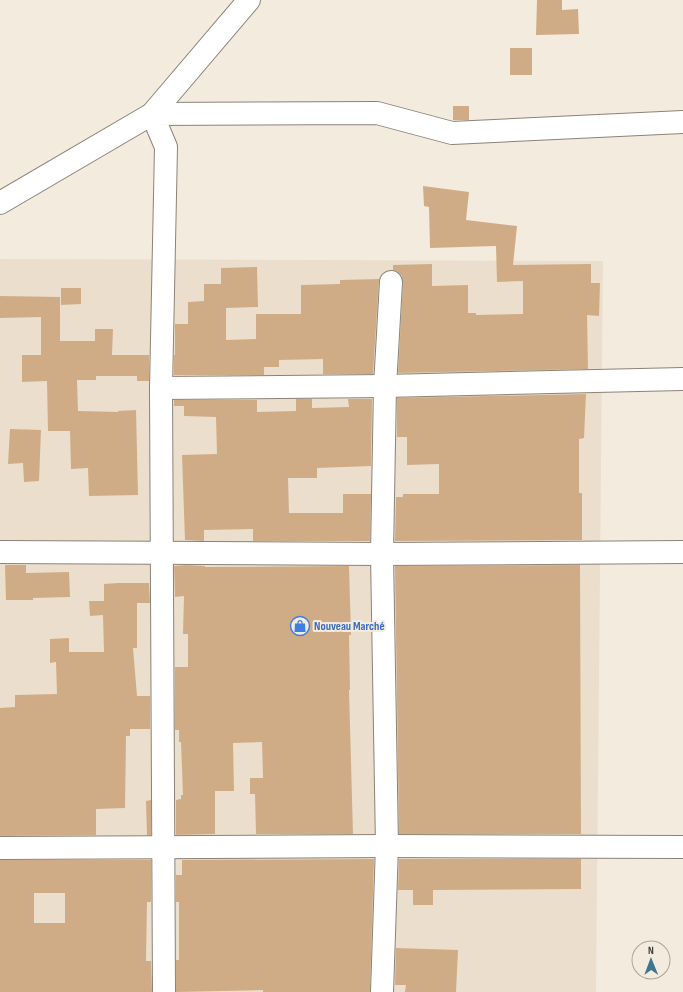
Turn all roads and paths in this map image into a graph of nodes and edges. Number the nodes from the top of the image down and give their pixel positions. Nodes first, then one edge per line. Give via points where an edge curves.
1 (249, 0) edge
2 (152, 114) junction
3 (683, 122) edge
4 (0, 203) edge
5 (391, 282) dead end
6 (683, 379) edge
7 (385, 386) junction
8 (160, 388) junction
9 (0, 552) edge
10 (162, 552) junction
11 (683, 552) edge
12 (382, 554) junction
13 (387, 846) junction
14 (163, 847) junction
15 (683, 847) edge
16 (0, 848) edge
17 (164, 992) edge
18 (382, 992) edge

1 - 2 street
2 - 3 street via 377,113 452,133
2 - 4 street
2 - 8 street via 166,147
5 - 7 street
6 - 7 street
7 - 8 street
7 - 12 street
8 - 10 street
9 - 10 street
10 - 12 street
10 - 14 street
11 - 12 street
12 - 13 street
13 - 14 street
13 - 15 street
13 - 18 street
14 - 16 street
14 - 17 street

